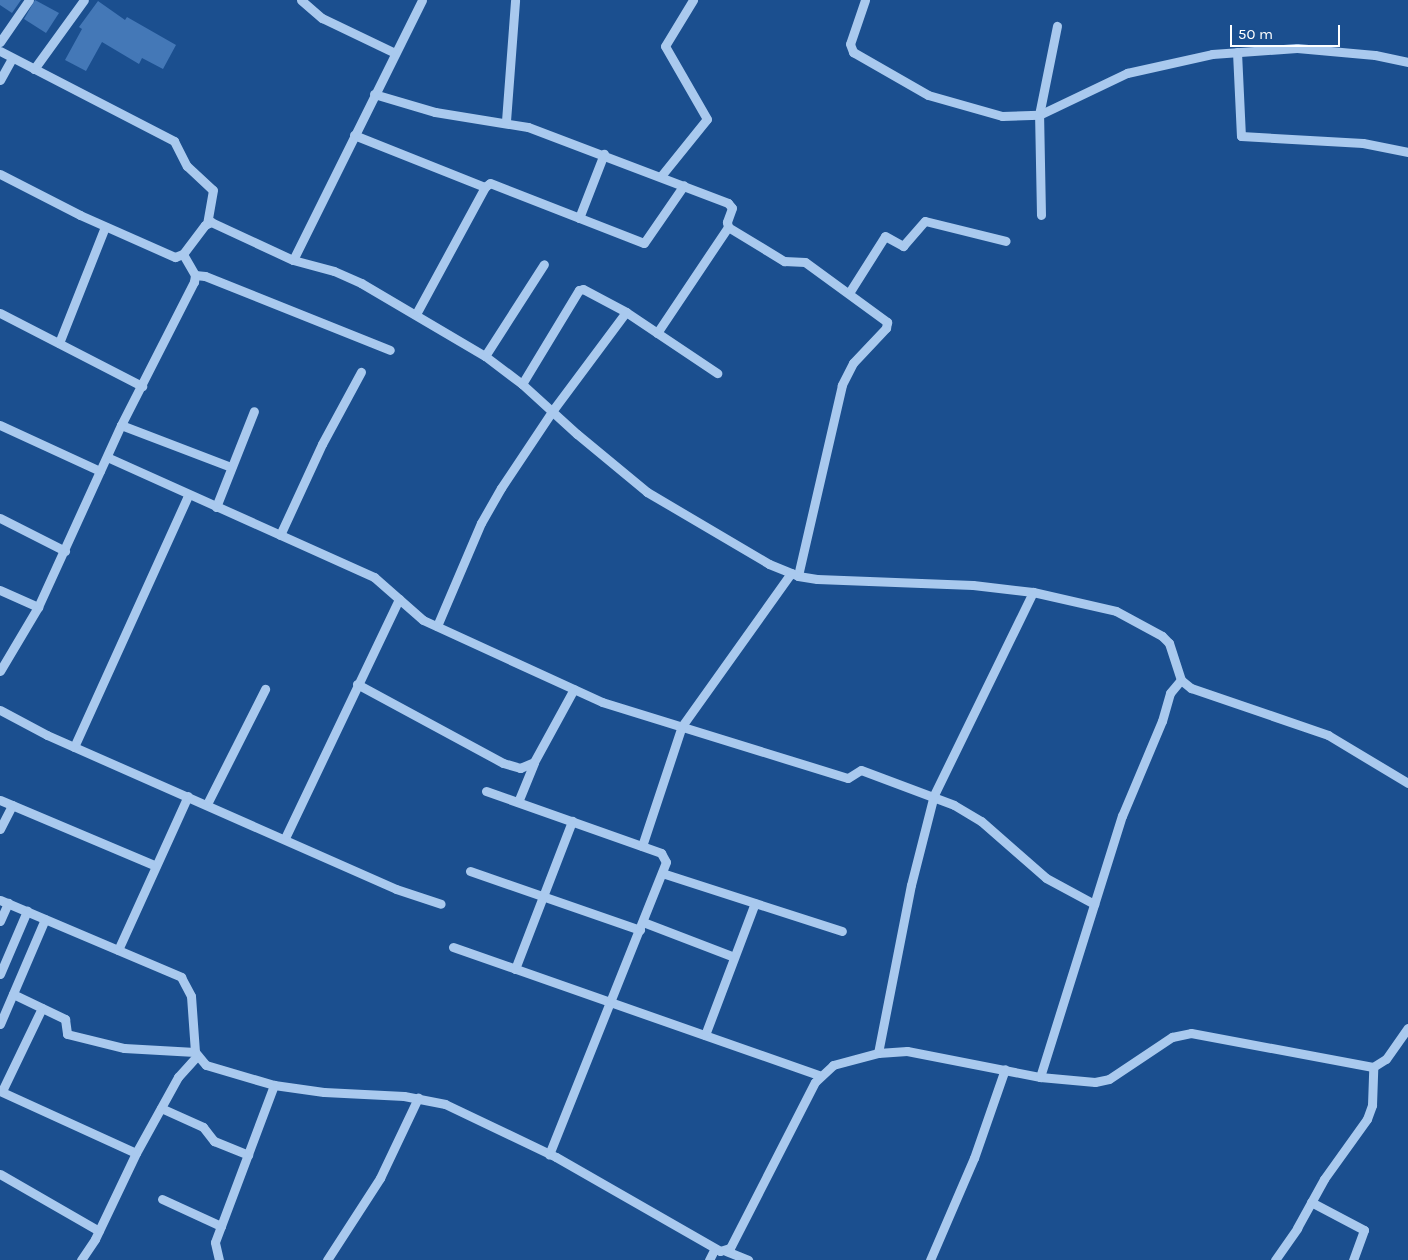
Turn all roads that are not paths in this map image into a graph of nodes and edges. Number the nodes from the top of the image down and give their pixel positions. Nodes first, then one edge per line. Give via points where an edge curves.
1 (29, 0) edge
2 (84, 0) edge
3 (301, 0) edge
4 (422, 0) edge
5 (515, 0) edge
6 (692, 0) edge
7 (866, 0) edge
8 (1057, 26) dead end
9 (0, 42) edge
10 (0, 51) edge
11 (1237, 52) junction
12 (395, 53) junction
13 (12, 58) junction
14 (1408, 62) edge
15 (34, 69) junction
16 (0, 80) edge
17 (374, 94) junction
18 (1039, 115) junction
19 (506, 121) junction
20 (354, 135) junction
21 (1408, 152) edge
22 (604, 154) junction
23 (0, 174) edge
24 (661, 176) junction
25 (684, 185) junction
26 (485, 187) junction
27 (1041, 216) dead end
28 (579, 218) junction
29 (207, 223) junction
30 (105, 227) junction
31 (728, 227) junction
32 (1006, 241) dead end
33 (183, 254) junction
34 (293, 260) junction
35 (544, 264) dead end
36 (195, 275) junction
37 (848, 293) junction
38 (0, 312) edge
39 (626, 312) junction
40 (416, 314) junction
41 (657, 333) junction
42 (58, 344) junction
43 (390, 350) dead end
44 (485, 356) junction
45 (361, 372) dead end
46 (717, 373) dead end
47 (522, 384) junction
48 (142, 386) junction
49 (553, 410) junction
50 (254, 411) dead end
51 (0, 425) edge
52 (121, 425) junction
53 (106, 458) junction
54 (231, 467) junction
55 (100, 471) junction
56 (188, 496) junction
57 (216, 507) junction
58 (0, 518) edge
59 (280, 535) junction
60 (65, 551) junction
61 (795, 575) junction
62 (0, 590) edge
63 (1033, 592) junction
64 (400, 598) junction
65 (38, 607) junction
66 (437, 626) junction
67 (0, 671) edge
68 (1181, 680) junction
69 (357, 684) junction
70 (264, 689) dead end
71 (574, 689) junction
72 (0, 710) edge
73 (682, 726) junction
74 (74, 747) junction
75 (534, 762) junction
76 (1408, 784) edge
77 (486, 791) dead end
78 (188, 796) junction
79 (934, 796) junction
80 (0, 800) edge
81 (518, 802) junction
82 (207, 804) junction
83 (12, 805) junction
84 (572, 822) junction
85 (0, 829) edge
86 (284, 838) junction
87 (642, 846) junction
88 (156, 866) junction
89 (470, 871) dead end
90 (662, 873) junction
91 (543, 896) junction
92 (4, 902) edge
93 (755, 903) junction
94 (441, 904) dead end
95 (1094, 904) junction
96 (27, 911) junction
97 (45, 919) junction
98 (0, 921) edge
99 (642, 926) junction
100 (842, 931) dead end
101 (453, 947) dead end
102 (118, 950) junction
103 (734, 957) junction
104 (515, 969) junction
105 (0, 974) edge
106 (13, 994) junction
107 (612, 1003) junction
108 (42, 1008) junction
109 (0, 1024) edge
110 (1408, 1028) edge
111 (706, 1035) junction
112 (878, 1053) junction
113 (195, 1055) junction
114 (1373, 1067) junction
115 (1005, 1069) junction
116 (819, 1075) junction
117 (1040, 1077) junction
118 (274, 1085) junction
119 (1, 1091) edge
120 (418, 1098) junction
121 (161, 1108) junction
122 (136, 1152) junction
123 (549, 1154) junction
124 (248, 1155) junction
125 (0, 1174) edge
126 (162, 1199) dead end
127 (1311, 1202) junction
128 (221, 1226) junction
129 (99, 1231) junction
130 (715, 1248) junction
131 (726, 1251) junction
132 (81, 1260) edge
133 (219, 1260) edge
134 (326, 1260) edge
135 (710, 1260) edge
136 (748, 1260) edge
137 (930, 1260) edge
138 (1275, 1260) edge
139 (1353, 1260) edge

1 - 9 street
2 - 15 street
3 - 12 street via 322,18
4 - 12 street
5 - 19 street
6 - 24 street via 665,46 708,119
7 - 18 street via 850,44 854,52 944,102 1002,116
8 - 18 street
10 - 13 street
11 - 14 street via 1297,48 1376,55
11 - 18 street via 1127,73
11 - 21 street via 1241,136 1363,143
12 - 17 street
13 - 15 street
13 - 16 street
15 - 29 street via 174,141 187,166 213,190
17 - 19 street via 434,112
17 - 20 street
18 - 27 street
19 - 22 street
20 - 26 street
20 - 34 street
22 - 24 street
22 - 28 street
23 - 30 street
24 - 25 street
25 - 28 street via 644,243
25 - 31 street via 731,205
26 - 28 street via 497,183
26 - 40 street
29 - 33 street
29 - 34 street via 215,223
30 - 33 street via 175,257
30 - 42 street
31 - 37 street via 784,261 804,262
31 - 41 street
32 - 37 street via 925,220 903,246 885,236
33 - 36 street
34 - 40 street via 343,274
35 - 44 street
36 - 43 street via 205,276
36 - 48 street
37 - 61 street via 888,325 853,364 842,385
38 - 42 street
39 - 41 street
39 - 47 street via 589,290 581,289
39 - 49 street
40 - 44 street
41 - 46 street
42 - 48 street
44 - 47 street
45 - 59 street via 322,444
47 - 49 street
48 - 52 street
49 - 61 street via 648,492 754,556
49 - 66 street via 481,523
50 - 54 street
51 - 55 street
52 - 53 street
52 - 54 street
53 - 55 street
53 - 56 street
54 - 57 street
55 - 60 street
56 - 57 street
56 - 74 street
57 - 59 street
58 - 60 street
59 - 64 street via 374,577
60 - 65 street
61 - 63 street via 835,581 973,585
61 - 73 street
62 - 65 street
63 - 68 street via 1116,611 1153,629 1169,644
63 - 79 street
64 - 66 street via 414,614
64 - 69 street
65 - 67 street
66 - 71 street
68 - 76 street via 1191,688 1239,706 1328,735
68 - 95 street via 1170,693 1162,721 1130,795
69 - 75 street via 504,763 520,768
69 - 86 street
70 - 82 street
71 - 73 street via 602,702
71 - 75 street
72 - 74 street
73 - 79 street via 848,778 861,770
73 - 87 street
74 - 78 street
75 - 81 street
77 - 81 street
78 - 82 street
78 - 88 street
79 - 95 street via 981,821 1046,878
79 - 112 street via 911,885
80 - 83 street
81 - 84 street
82 - 86 street
83 - 85 street
83 - 88 street
84 - 87 street
84 - 91 street
86 - 94 street via 396,889
87 - 90 street via 665,857
88 - 102 street
89 - 91 street
90 - 93 street
90 - 99 street
91 - 99 street
91 - 104 street
92 - 96 street
92 - 98 street
93 - 100 street
93 - 103 street
95 - 117 street
96 - 97 street
96 - 105 street
97 - 102 street
97 - 106 street
99 - 103 street
99 - 107 street
101 - 104 street
102 - 113 street via 177,975 186,983 191,996
103 - 111 street
104 - 107 street
106 - 108 street
106 - 109 street
107 - 111 street
107 - 123 street
108 - 113 street via 68,1021 67,1034 124,1048
108 - 119 street
110 - 114 street via 1386,1059
111 - 116 street
112 - 115 street via 927,1053
112 - 116 street via 833,1065
113 - 118 street via 214,1067
113 - 121 street via 182,1070
114 - 117 street via 1191,1033 1172,1037 1109,1079 1069,1081
114 - 127 street via 1372,1104 1367,1119
115 - 117 street
115 - 137 street via 974,1158
116 - 131 street via 747,1220
118 - 120 street
118 - 124 street
119 - 122 street
120 - 123 street via 445,1104
120 - 134 street via 380,1178
121 - 122 street
121 - 124 street via 203,1127 214,1141
122 - 129 street
123 - 130 street
124 - 128 street
125 - 129 street
126 - 128 street
127 - 138 street
127 - 139 street via 1364,1230
128 - 133 street via 214,1247
129 - 132 street
130 - 131 street
130 - 135 street
131 - 136 street

